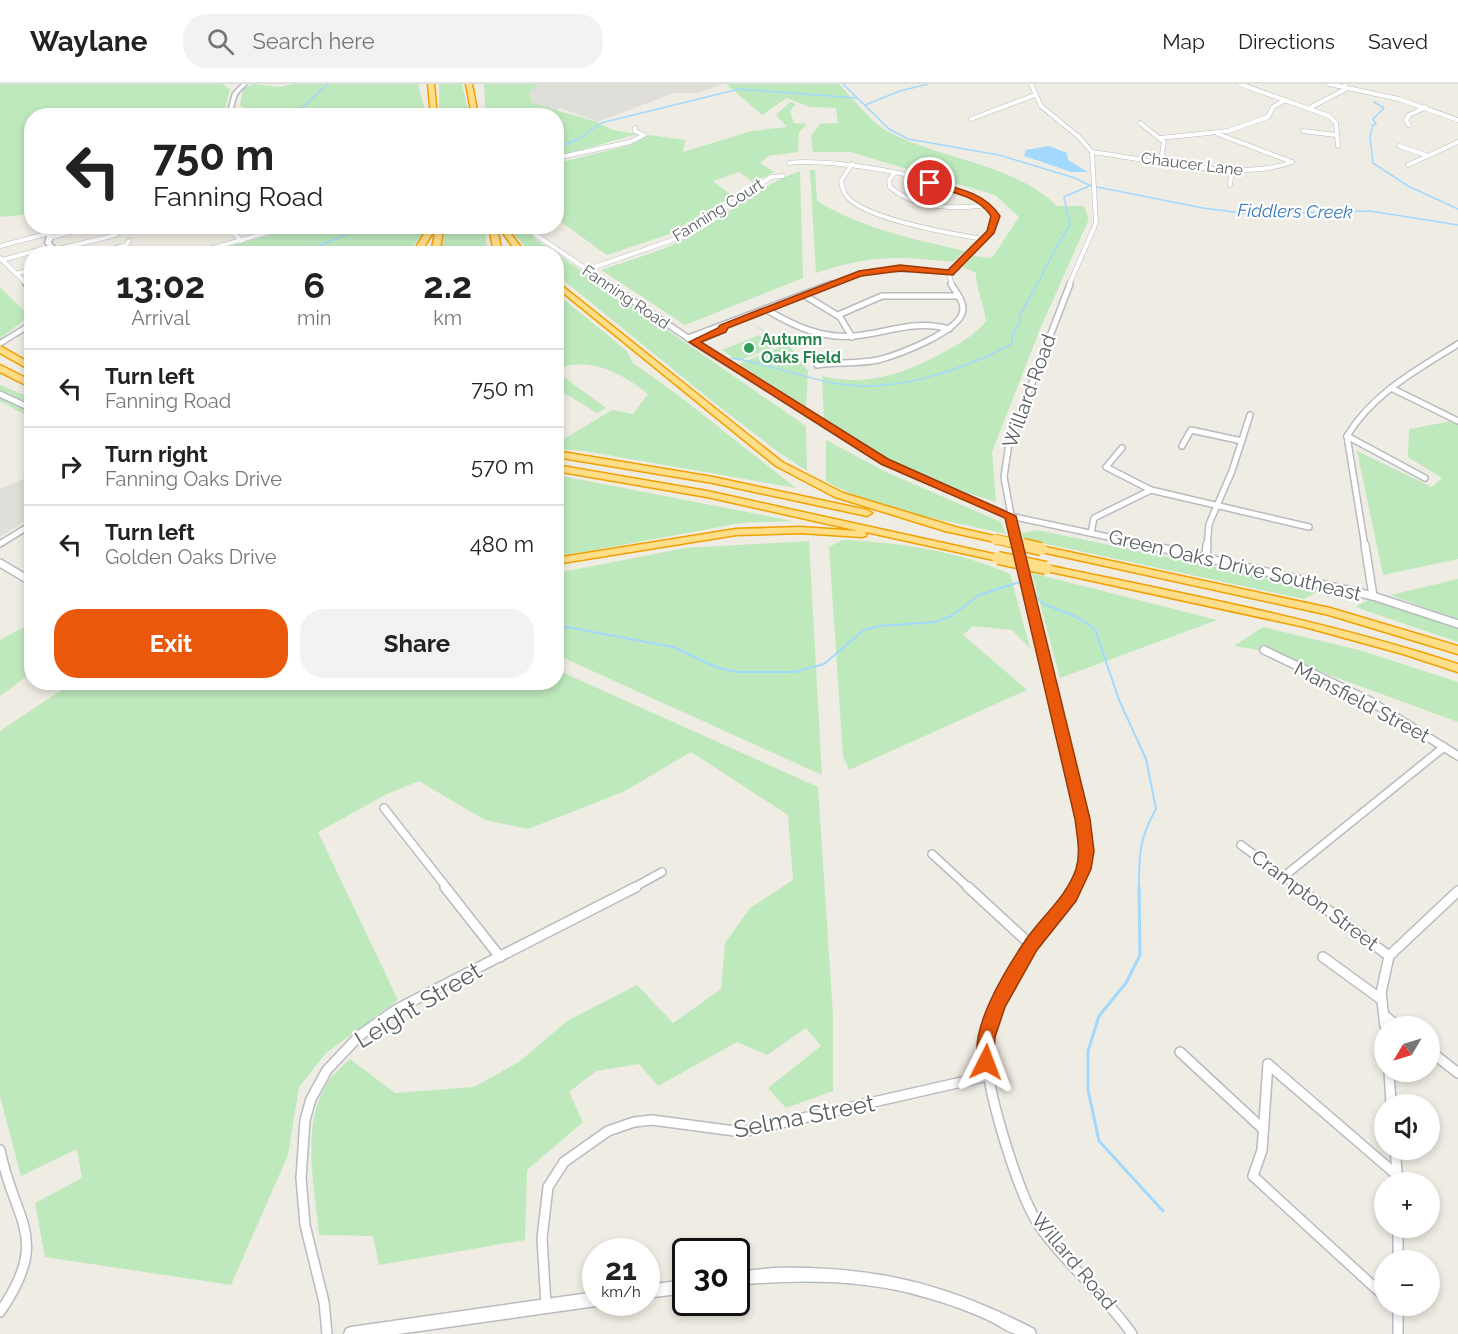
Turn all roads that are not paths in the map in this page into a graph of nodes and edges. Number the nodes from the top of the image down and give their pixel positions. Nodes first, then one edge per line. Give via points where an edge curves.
1 (245, 84) edge
2 (431, 84) edge
3 (470, 84) edge
4 (1031, 84) edge
5 (1240, 84) edge
6 (1329, 84) edge
7 (1346, 86) edge
8 (1035, 95) junction
9 (1285, 100) junction
10 (1311, 107) junction
11 (1426, 107) junction
12 (231, 108) edge
13 (433, 108) edge
14 (474, 108) edge
15 (971, 119) dead end
16 (1458, 120) edge
17 (1140, 123) dead end
18 (1408, 125) dead end
19 (635, 128) dead end
20 (1303, 131) dead end
21 (1216, 133) junction
22 (1336, 135) junction
23 (1160, 138) junction
24 (1456, 144) edge
25 (1338, 146) dead end
26 (1399, 146) dead end
27 (1092, 152) junction
28 (1426, 155) junction
29 (564, 156) edge
30 (1161, 160) junction
31 (789, 163) dead end
32 (852, 164) junction
33 (1408, 165) dead end
34 (1232, 169) junction
35 (894, 174) junction
36 (783, 176) dead end
37 (1230, 185) dead end
38 (988, 205) junction
39 (44, 234) edge
40 (235, 234) edge
41 (265, 234) edge
42 (534, 234) edge
43 (116, 235) dead end
44 (983, 239) junction
45 (129, 241) dead end
46 (242, 241) junction
47 (0, 246) edge
48 (71, 246) edge
49 (126, 246) edge
50 (223, 246) edge
51 (552, 246) edge
52 (24, 253) edge
53 (564, 255) edge
54 (1, 259) edge
55 (586, 270) junction
56 (24, 272) edge
57 (950, 273) junction
58 (16, 274) junction
59 (24, 281) edge
60 (564, 290) edge
61 (804, 295) junction
62 (957, 296) junction
63 (767, 310) junction
64 (838, 315) junction
65 (24, 329) edge
66 (949, 329) junction
67 (852, 337) junction
68 (691, 340) junction
69 (1458, 344) edge
70 (0, 347) edge
71 (24, 363) edge
72 (817, 366) dead end
73 (0, 368) edge
74 (24, 381) edge
75 (1391, 388) junction
76 (0, 394) edge
77 (24, 405) edge
78 (1250, 415) dead end
79 (1458, 421) edge
80 (1347, 436) junction
81 (1242, 441) junction
82 (1182, 446) dead end
83 (1122, 448) dead end
84 (564, 455) edge
85 (564, 469) edge
86 (1425, 478) dead end
87 (1151, 490) junction
88 (1217, 506) junction
89 (1010, 516) junction
90 (1309, 527) dead end
91 (24, 529) edge
92 (955, 530) junction
93 (1091, 533) junction
94 (911, 539) junction
95 (0, 544) edge
96 (1206, 556) junction
97 (564, 560) edge
98 (0, 563) edge
99 (24, 577) edge
100 (1373, 596) junction
101 (1458, 624) edge
102 (1264, 651) dead end
103 (1458, 651) edge
104 (1458, 668) edge
105 (1444, 747) junction
106 (1458, 756) edge
107 (384, 808) dead end
108 (1240, 844) dead end
109 (932, 854) dead end
110 (663, 872) dead end
111 (1282, 878) junction
112 (1458, 891) edge
113 (1031, 945) junction
114 (1389, 956) junction
115 (500, 957) junction
116 (1323, 957) dead end
117 (1382, 1000) junction
118 (1384, 1015) edge
119 (1180, 1052) dead end
120 (1440, 1059) edge
121 (1458, 1073) edge
122 (988, 1076) junction
123 (1263, 1129) junction
124 (0, 1150) edge
125 (1390, 1172) edge
126 (750, 1277) edge
127 (1374, 1287) edge
128 (582, 1301) edge
129 (546, 1306) junction
130 (0, 1312) edge
131 (1397, 1316) edge
132 (327, 1334) edge
133 (351, 1334) edge
134 (1029, 1334) edge
135 (1132, 1334) edge
136 (1398, 1334) edge

1 - 12 street via 235,93
2 - 13 highway
3 - 14 highway
4 - 8 street
5 - 9 street
6 - 7 street
7 - 10 street via 1338,95
7 - 11 street
8 - 15 street
8 - 27 street via 1046,112 1080,137
9 - 10 street
9 - 21 street via 1273,107 1268,117
10 - 22 street via 1336,123
11 - 16 street
11 - 18 street via 1407,116
17 - 23 street
19 - 29 street via 644,135 630,142
20 - 22 street
21 - 23 street
21 - 34 street, Chaucer Lane via 1292,162 1272,170
22 - 25 street
23 - 30 street via 1164,142
24 - 28 street
26 - 28 street
27 - 30 street, Chaucer Lane
27 - 89 street, Willard Road via 1095,228 1053,323 1009,443 1004,477
28 - 33 street
30 - 34 street, Chaucer Lane
31 - 32 street via 829,160
32 - 35 street
32 - 44 street via 844,172 841,184 846,196 860,207 896,220
34 - 37 street
35 - 38 street via 965,192
35 - 38 street via 889,180 890,187 906,198 953,208
36 - 55 street, Fanning Court via 771,177 681,237
38 - 44 street via 995,223
39 - 47 street
40 - 46 street
41 - 46 street
42 - 51 street, Fanning Road
43 - 48 street
44 - 57 street
45 - 49 street
46 - 50 street
52 - 54 street
53 - 55 street, Fanning Road
54 - 58 street
55 - 68 street, Fanning Road
56 - 58 street
57 - 61 street via 915,268 879,270 847,277
57 - 62 street via 949,281
58 - 59 street
60 - 92 highway via 779,464 838,495
61 - 63 street
61 - 64 street
62 - 64 street via 882,296
62 - 66 street via 963,312
63 - 67 street via 808,332
63 - 68 street
64 - 67 street
65 - 70 street
66 - 67 street via 914,323
66 - 72 street via 885,358
68 - 89 street, Fanning Road via 884,462
69 - 75 street
70 - 71 highway
73 - 74 highway
75 - 79 street
75 - 80 street via 1353,423
76 - 77 street
78 - 81 street
80 - 86 street
80 - 100 street
81 - 82 street via 1191,430
81 - 88 street
83 - 87 street via 1106,468
84 - 92 highway via 713,480
85 - 94 highway via 707,494
87 - 88 street
87 - 93 street via 1094,518
88 - 90 street
88 - 96 street via 1209,524
89 - 93 street, Green Oaks Drive Southeast
89 - 113 street, Willard Road via 1081,811 1087,851 1071,897
91 - 95 street
92 - 103 highway, bridge via 1330,612
93 - 96 street, Green Oaks Drive Southeast
94 - 97 highway via 820,530 761,530
94 - 104 highway, bridge via 1296,621
96 - 100 street, Green Oaks Drive Southeast
98 - 99 street
100 - 101 street, Green Oaks Drive Southeast
102 - 105 street, Mansfield Street via 1370,701
105 - 106 street, Mansfield Street
105 - 111 street
107 - 115 street
108 - 111 street, Crampton Street
109 - 113 street
110 - 115 street, Leight Street
111 - 114 street, Crampton Street
112 - 114 street
113 - 122 street, Willard Road via 991,1019 985,1053
114 - 117 street
115 - 132 street, Leight Street via 447,982 379,1023 343,1051 318,1081 306,1114 301,1199 311,1255 327,1310
116 - 117 street
117 - 118 street
119 - 123 street
120 - 121 street
122 - 129 street, Selma Street via 742,1132 649,1120 594,1138 565,1160 546,1194
122 - 135 street, Willard Road via 1028,1207 1049,1237 1112,1304
123 - 125 street via 1268,1064
123 - 127 street via 1262,1150 1253,1176
124 - 130 street via 24,1217 27,1239 21,1274
126 - 134 street via 789,1273 888,1281 977,1308
128 - 129 street
129 - 133 street
131 - 136 street

